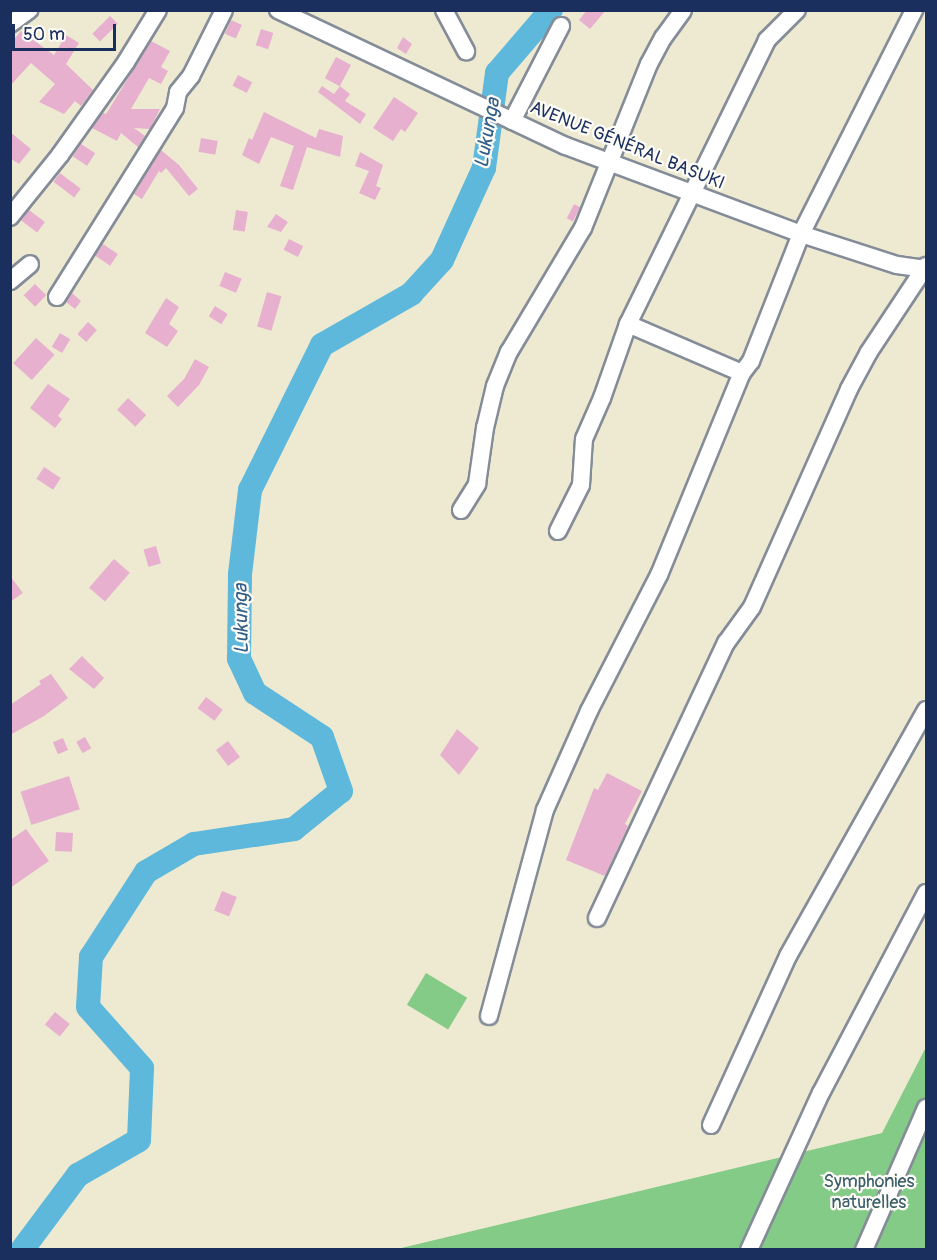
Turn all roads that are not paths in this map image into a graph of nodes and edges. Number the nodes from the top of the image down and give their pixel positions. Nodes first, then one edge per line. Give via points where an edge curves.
1 (29, 10) edge
2 (158, 10) edge
3 (225, 10) edge
4 (278, 10) edge
5 (444, 10) edge
6 (683, 10) edge
7 (797, 10) edge
8 (914, 10) edge
9 (11, 23) edge
10 (561, 26) dead end
11 (466, 51) dead end
12 (512, 121) junction
13 (610, 162) junction
14 (692, 193) junction
15 (10, 217) edge
16 (801, 234) junction
17 (30, 264) dead end
18 (926, 268) edge
19 (10, 281) edge
20 (57, 297) dead end
21 (628, 324) junction
22 (742, 373) junction
23 (461, 510) dead end
24 (558, 531) dead end
25 (927, 710) edge
26 (927, 893) edge
27 (597, 918) dead end
28 (489, 1016) dead end
29 (927, 1108) edge
30 (711, 1125) dead end
31 (749, 1250) edge
32 (864, 1250) edge

1 - 9 street
2 - 15 street via 60,155
3 - 20 street via 191,76 178,92 176,108
4 - 12 street, AVENUE GÉNÉRAL BASUKI
5 - 11 street
6 - 13 street via 649,64
7 - 14 street via 767,40
8 - 16 street
10 - 12 street
12 - 13 street, AVENUE GÉNÉRAL BASUKI
13 - 14 street, AVENUE GÉNÉRAL BASUKI
13 - 23 street via 583,228 509,352 495,386 477,484
14 - 16 street, AVENUE GÉNÉRAL BASUKI
14 - 21 street
16 - 18 street, AVENUE GÉNÉRAL BASUKI via 897,265
16 - 22 street via 751,361
17 - 19 street
18 - 27 street via 849,389 752,607 726,643
21 - 22 street
21 - 24 street via 584,439 581,485
22 - 28 street via 659,575 589,711 545,810
25 - 30 street via 788,956
26 - 31 street via 822,1093
29 - 32 street

